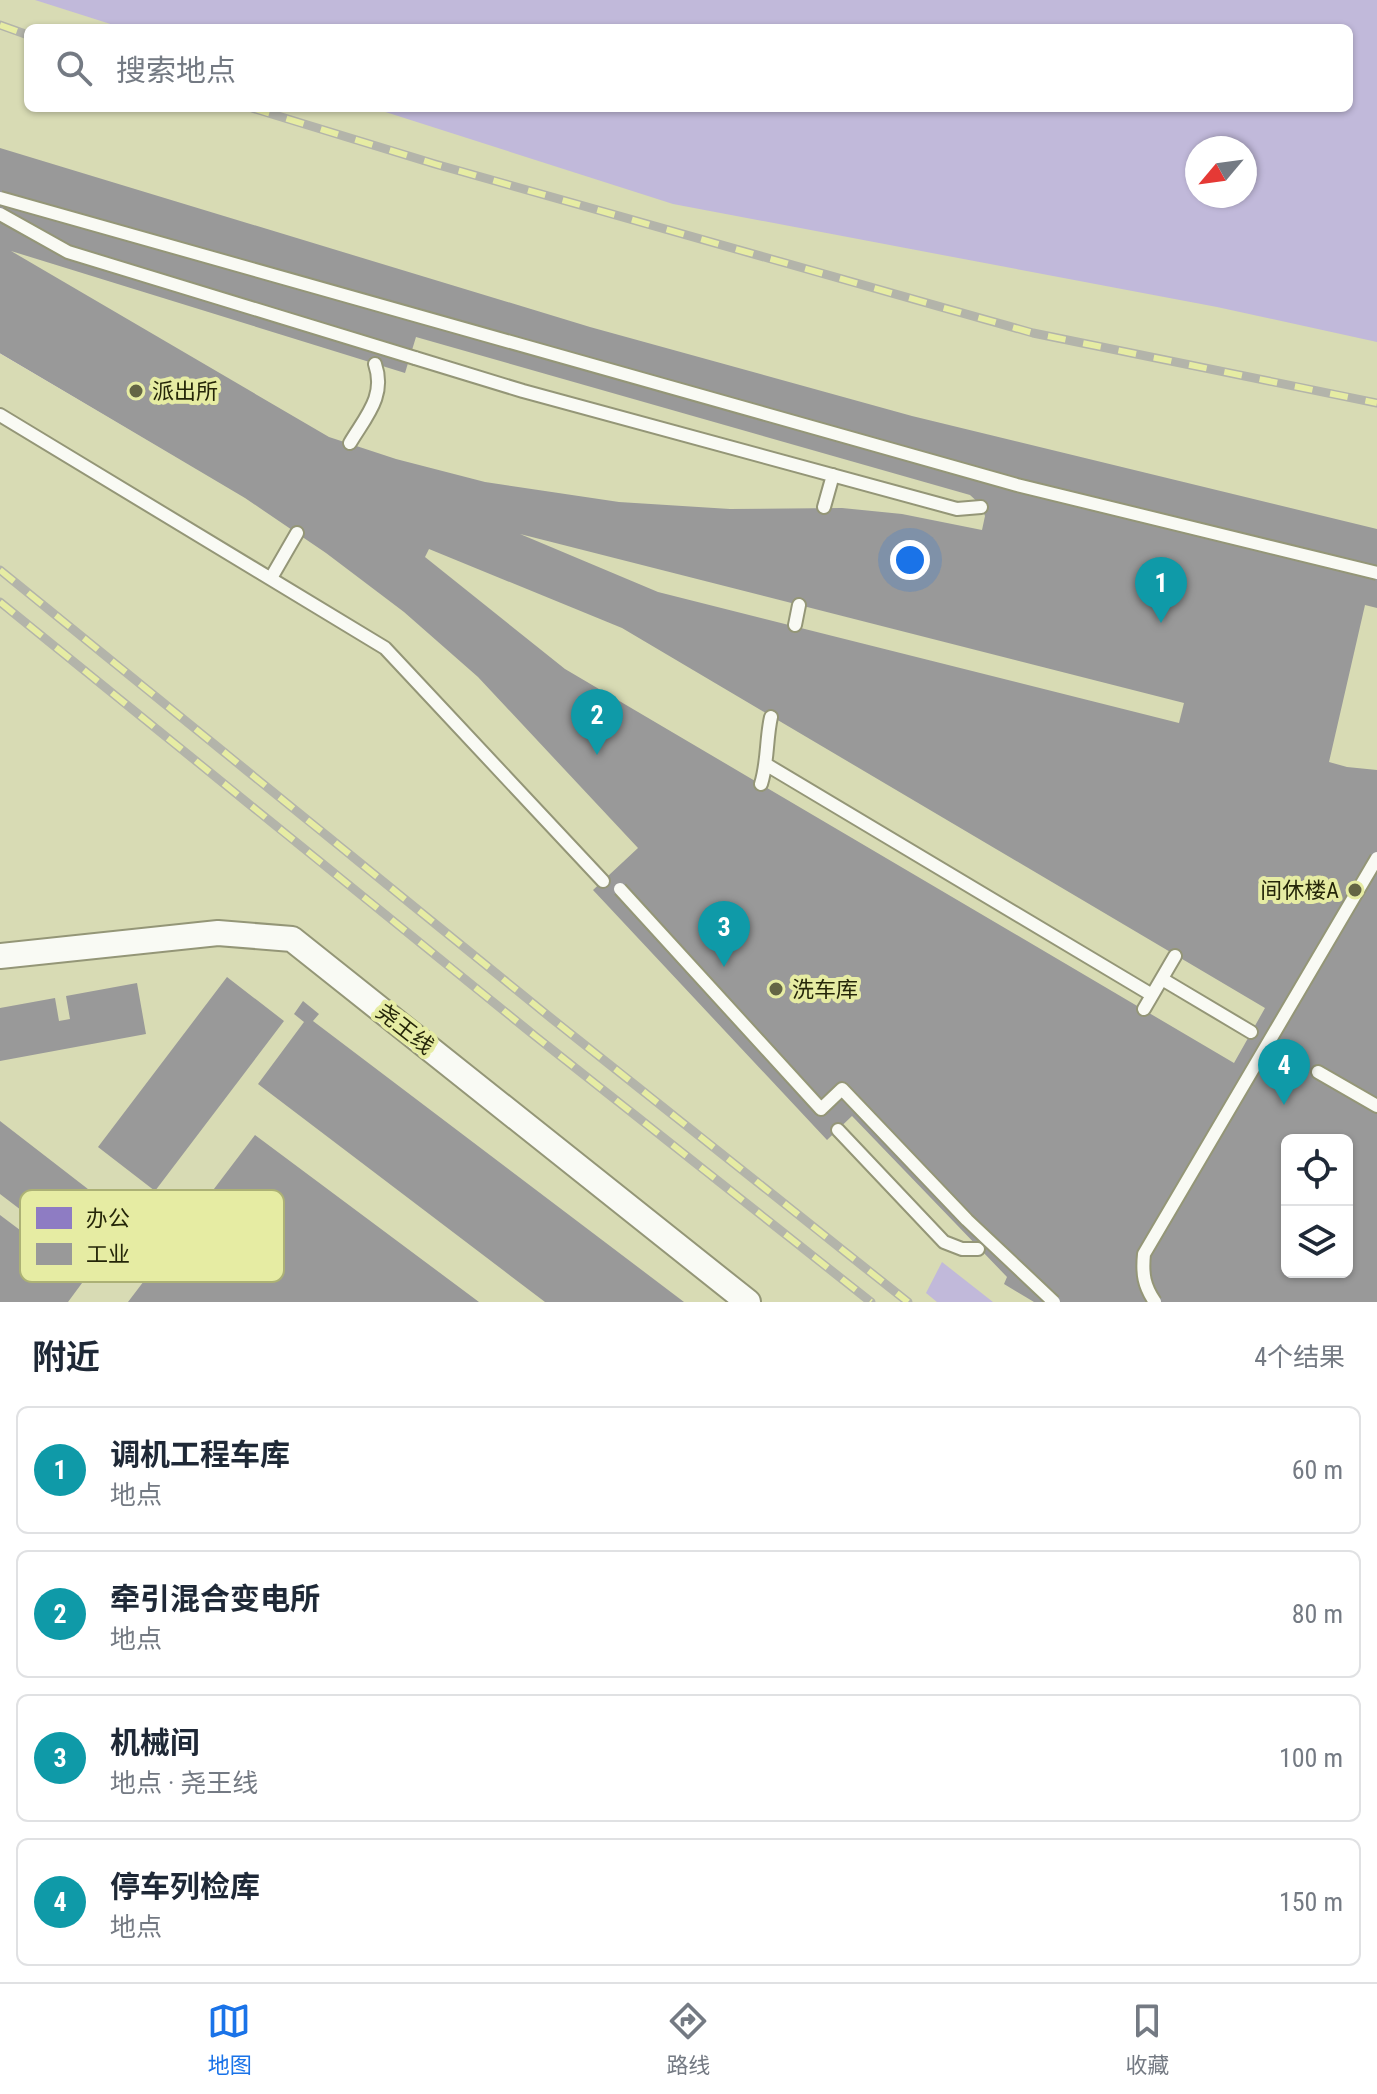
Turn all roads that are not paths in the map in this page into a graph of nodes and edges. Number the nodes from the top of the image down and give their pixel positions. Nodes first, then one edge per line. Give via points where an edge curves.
1 (0, 198) edge
2 (0, 214) edge
3 (375, 364) dead end
4 (0, 415) edge
5 (350, 443) dead end
6 (833, 475) junction
7 (824, 507) dead end
8 (981, 507) dead end
9 (297, 533) dead end
10 (1377, 573) edge
11 (271, 578) junction
12 (799, 605) dead end
13 (795, 625) dead end
14 (771, 717) dead end
15 (767, 765) junction
16 (761, 784) dead end
17 (1377, 858) edge
18 (603, 881) dead end
19 (620, 889) dead end
20 (0, 956) edge
21 (1175, 956) dead end
22 (1162, 979) junction
23 (1152, 995) junction
24 (1144, 1009) dead end
25 (1251, 1032) dead end
26 (1318, 1072) dead end
27 (1377, 1106) edge
28 (838, 1130) dead end
29 (978, 1249) dead end
30 (748, 1302) edge
31 (1054, 1302) edge
32 (1155, 1302) edge

1 - 10 lane, bridge via 1017,485
2 - 6 lane, bridge via 68,252 523,391
3 - 5 lane via 377,398
4 - 11 lane
6 - 7 lane
6 - 8 lane via 957,509
9 - 11 lane
11 - 18 lane via 385,648
12 - 13 lane
14 - 15 lane
15 - 16 lane
15 - 23 lane
17 - 32 lane, bridge via 1144,1254 1144,1280
19 - 31 lane, bridge via 821,1109 842,1089
20 - 30 street, 尧王线 via 218,933 292,939
21 - 22 lane
22 - 23 lane
22 - 25 lane
23 - 24 lane
26 - 27 lane
28 - 29 lane via 944,1242

